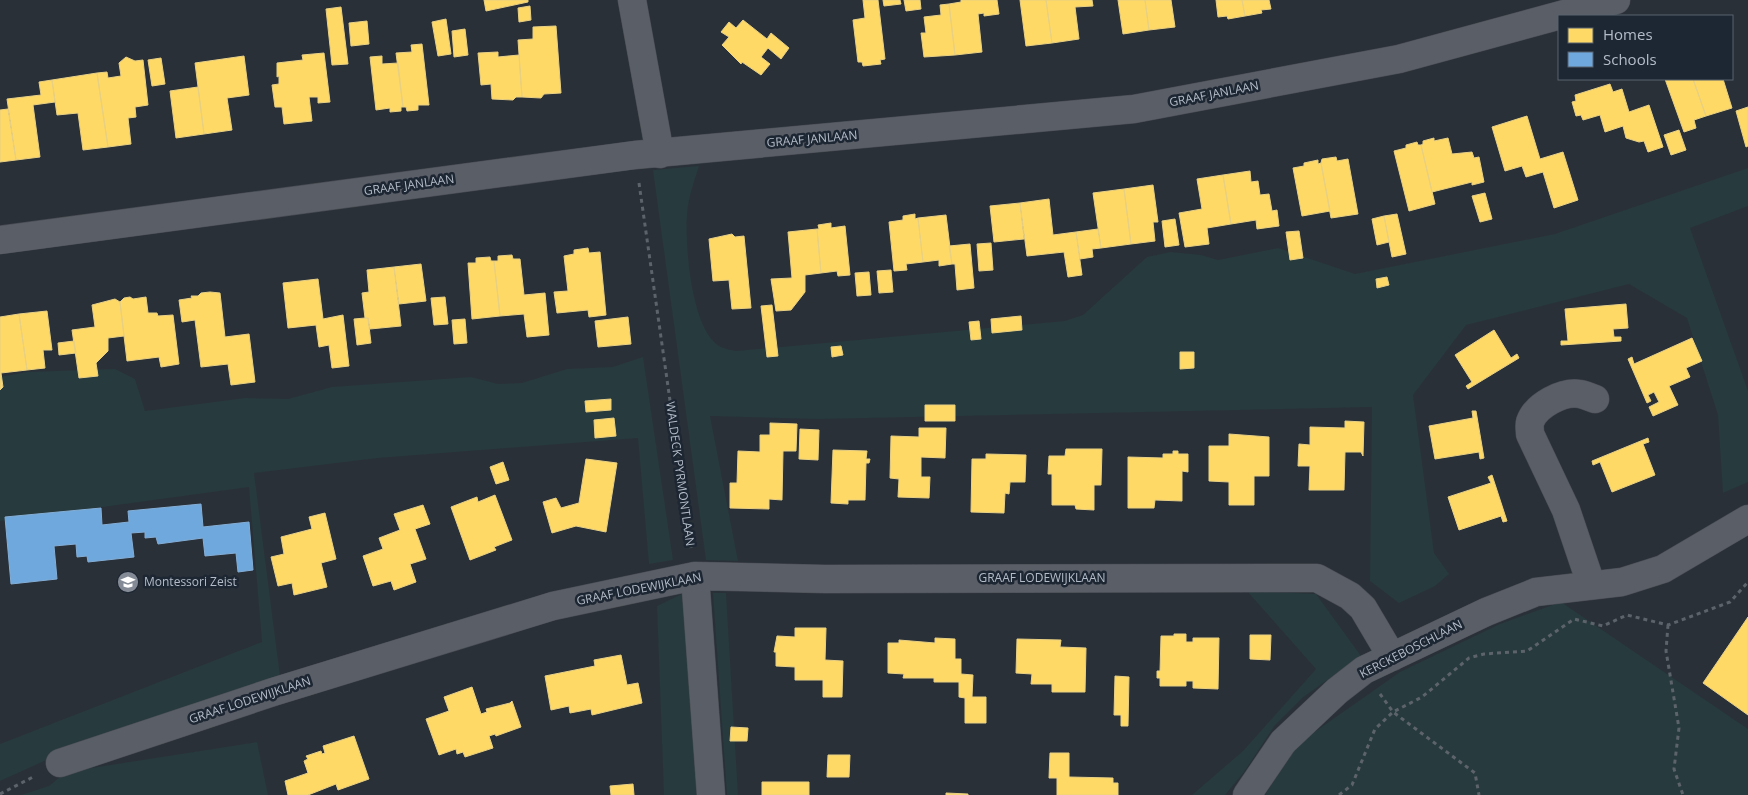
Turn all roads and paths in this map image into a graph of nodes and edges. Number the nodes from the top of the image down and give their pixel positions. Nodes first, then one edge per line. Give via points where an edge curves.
1 (632, 0) edge
2 (1616, 0) edge
3 (1561, 15) edge
4 (1558, 16) edge
5 (647, 154) junction
6 (0, 240) edge
7 (1595, 399) dead end
8 (1748, 519) edge
9 (695, 576) junction
10 (1748, 582) edge
11 (1591, 584) junction
12 (1668, 625) junction
13 (1392, 657) junction
14 (1364, 670) junction
15 (1392, 712) junction
16 (60, 764) joint
17 (0, 794) edge
18 (711, 795) edge
19 (1247, 795) edge
20 (1339, 795) edge
21 (1479, 795) edge
22 (1683, 795) edge

1 - 5 street
2 - 3 street, GRAAF JANLAAN
4 - 5 street, GRAAF JANLAAN via 1400,59 1134,109
5 - 6 street, GRAAF JANLAAN
5 - 9 path, WALDECK PYRMONTLAAN
7 - 11 street via 1568,394 1551,400 1530,422 1530,434 1566,510
8 - 11 street, KERCKEBOSCHLAAN via 1664,569 1622,582
9 - 13 street, GRAAF LODEWIJKLAAN via 825,579 1317,578 1350,596 1363,608
9 - 16 street, GRAAF LODEWIJKLAAN via 553,606 273,692
9 - 18 street
10 - 12 path via 1730,602
11 - 13 street, KERCKEBOSCHLAAN via 1536,592
12 - 15 path via 1627,615 1603,626 1574,619 1527,650 1469,658 1422,696
12 - 22 path via 1666,651 1679,728 1674,769
13 - 14 street, KERCKEBOSCHLAAN
14 - 15 path
14 - 19 street, KERCKEBOSCHLAAN via 1329,697 1283,742
15 - 20 path via 1375,729 1352,785
15 - 21 path via 1475,773
16 - 17 path

